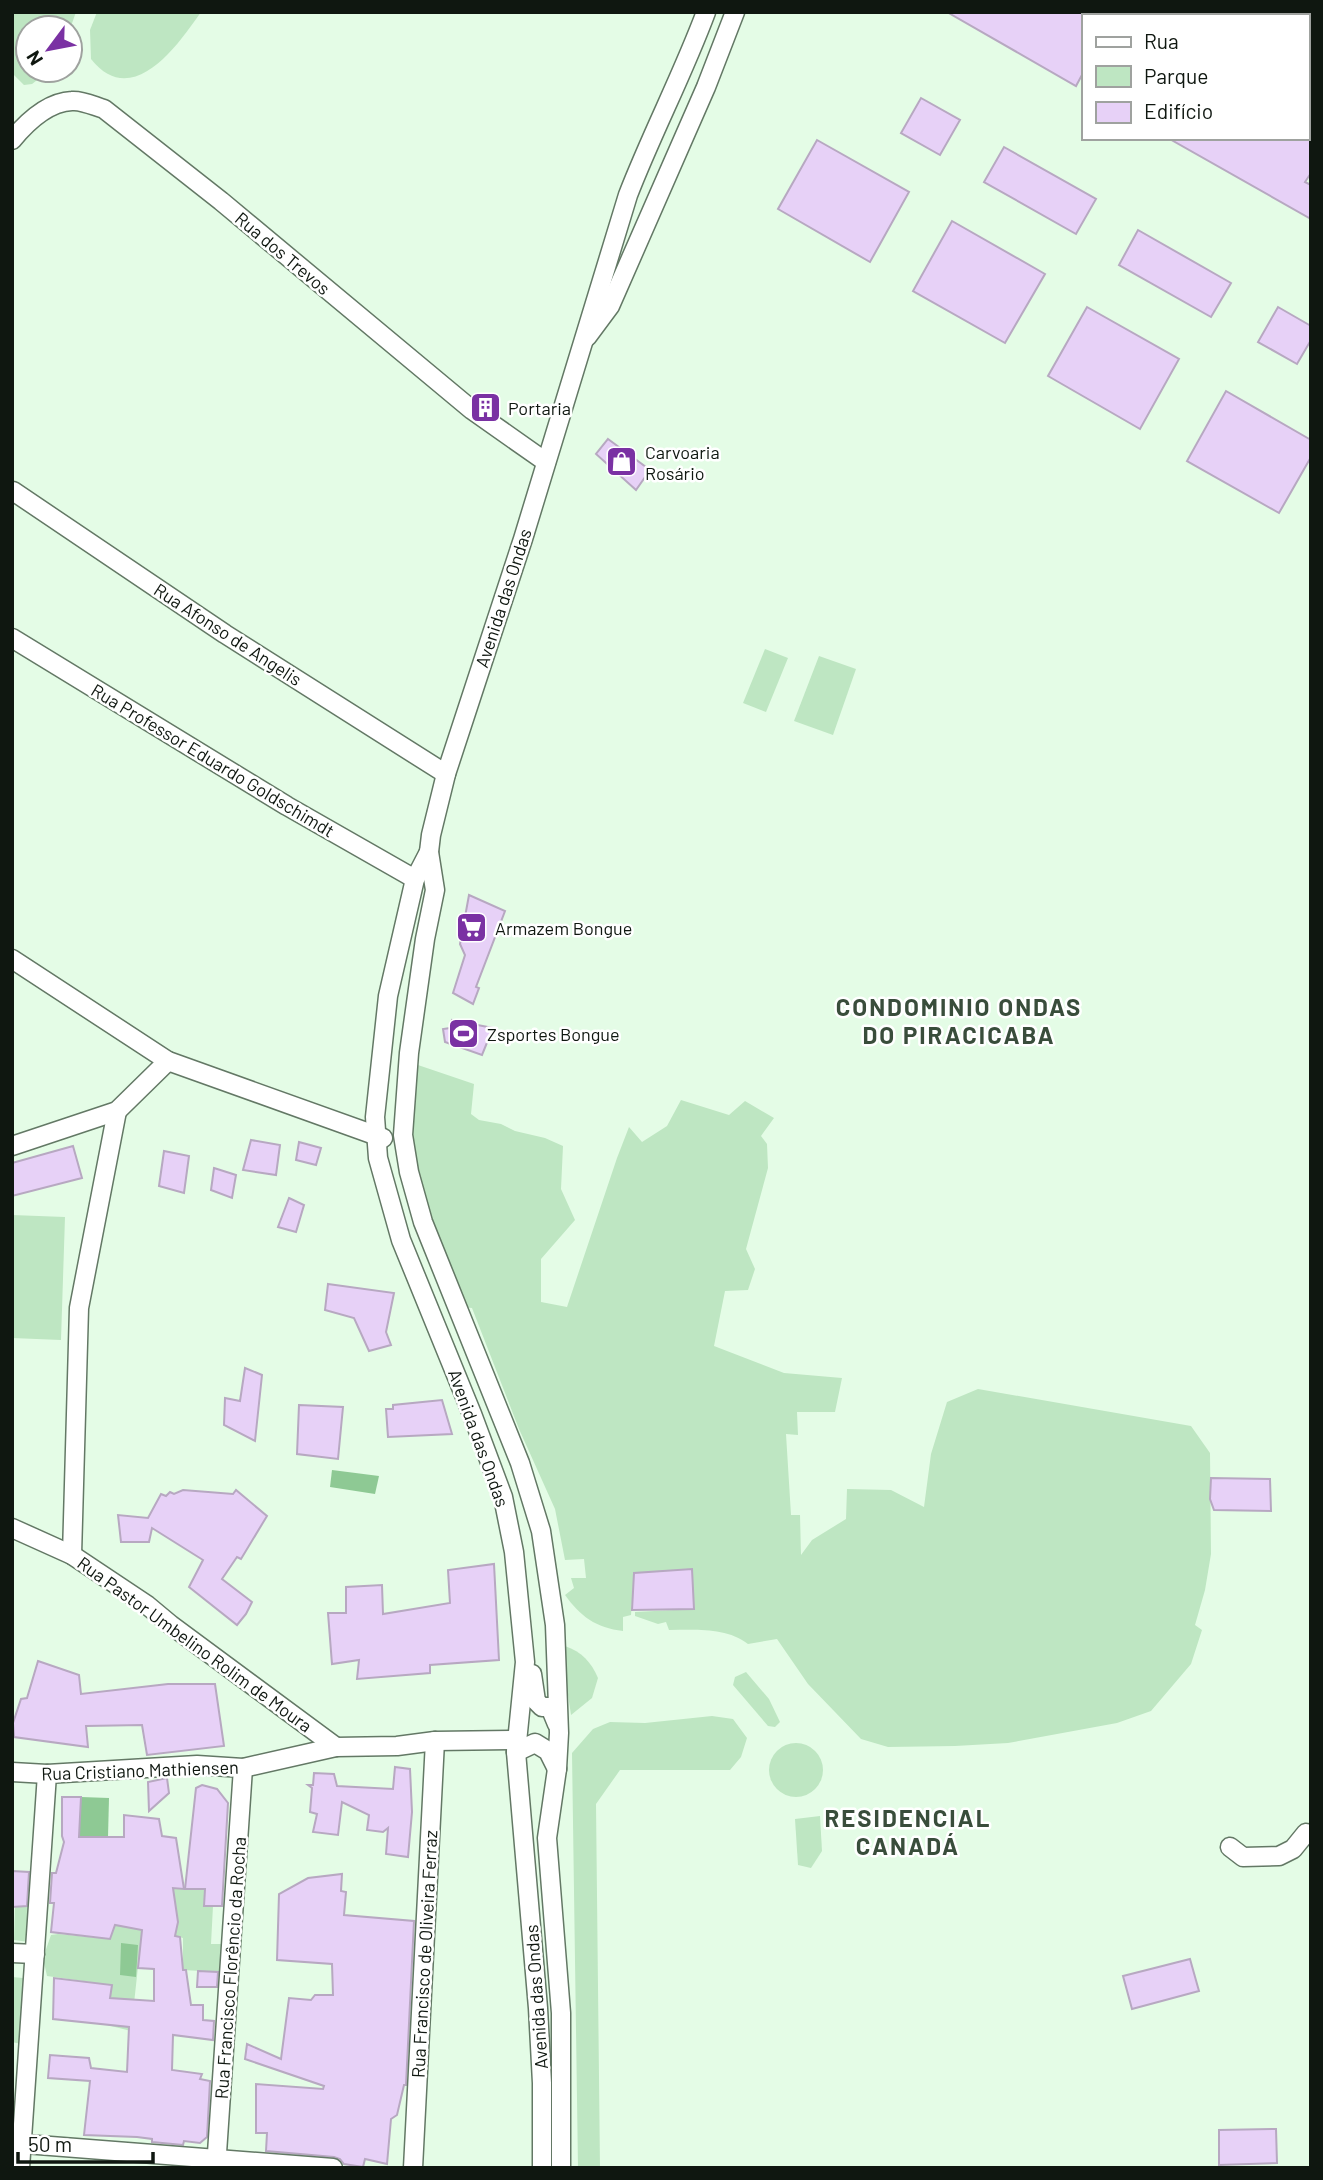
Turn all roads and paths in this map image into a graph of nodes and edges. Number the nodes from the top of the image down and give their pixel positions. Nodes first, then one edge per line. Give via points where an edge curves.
1 (706, 12) edge
2 (735, 12) edge
3 (678, 80) junction
4 (12, 140) edge
5 (666, 179) junction
6 (628, 195) junction
7 (610, 306) junction
8 (580, 345) junction
9 (546, 463) junction
10 (12, 491) edge
11 (12, 638) edge
12 (446, 774) junction
13 (429, 852) junction
14 (415, 879) junction
15 (401, 944) junction
16 (424, 950) junction
17 (12, 959) edge
18 (394, 974) junction
19 (420, 984) junction
20 (168, 1061) junction
21 (117, 1111) junction
22 (377, 1135) junction
23 (12, 1146) edge
24 (405, 1150) junction
25 (12, 1528) edge
26 (72, 1555) junction
27 (524, 1637) junction
28 (559, 1733) junction
29 (435, 1741) junction
30 (336, 1746) junction
31 (517, 1746) junction
32 (243, 1768) junction
33 (557, 1769) junction
34 (12, 1772) edge
35 (47, 1774) junction
36 (1306, 1833) dead end
37 (1230, 1847) dead end
38 (12, 1953) edge
39 (35, 1954) junction
40 (17, 2143) edge
41 (216, 2163) edge
42 (20, 2168) edge
43 (333, 2168) edge
44 (412, 2168) edge
45 (542, 2168) edge
46 (561, 2168) edge

1 - 3 street, Avenida das Ondas
2 - 5 street, Avenida das Ondas
3 - 5 street via 653,162
3 - 6 street, Avenida das Ondas
4 - 9 street, Rua dos Trevos via 46,108 71,101 104,109 472,410
5 - 7 street, Avenida das Ondas
6 - 7 street via 631,213 609,283
6 - 8 street, Avenida das Ondas
7 - 8 street, Avenida das Ondas
8 - 9 street, Avenida das Ondas
9 - 12 street, Avenida das Ondas
10 - 12 street, Rua Afonso de Angelis
11 - 14 street, Rua Professor Eduardo Goldschimdt
12 - 13 street, Avenida das Ondas
13 - 14 street, Avenida das Ondas
13 - 16 street, Avenida das Ondas via 435,890
14 - 15 street, Avenida das Ondas
15 - 16 street
15 - 18 street, Avenida das Ondas
16 - 19 street, Avenida das Ondas
17 - 20 street
18 - 19 street
18 - 22 street, Avenida das Ondas via 379,1058
19 - 24 street, Avenida das Ondas via 405,1091
20 - 21 street
20 - 22 street
21 - 23 street
21 - 26 street via 79,1308
22 - 24 street
22 - 27 street, Avenida das Ondas via 378,1158 401,1240 503,1497
24 - 28 street, Avenida das Ondas via 423,1222 520,1463 541,1531 555,1625
25 - 26 street, Rua Pastor Umbelino Rolim de Moura
26 - 30 street, Rua Pastor Umbelino Rolim de Moura
27 - 28 street via 536,1702 550,1707
27 - 31 street, Avenida das Ondas
28 - 33 street, Avenida das Ondas
29 - 30 street, Rua Cristiano Mathiensen
29 - 31 street, Rua Cristiano Mathiensen
29 - 44 street, Rua Francisco de Oliveira Ferraz
30 - 32 street, Rua Cristiano Mathiensen
31 - 33 street, Rua Cristiano Mathiensen via 535,1744 548,1751
31 - 45 street, Avenida das Ondas via 538,2008
32 - 35 street, Rua Cristiano Mathiensen via 197,1765
32 - 41 street, Rua Francisco Florêncio da Rocha
33 - 46 street, Avenida das Ondas via 547,1838 561,2013
34 - 35 street, Rua Cristiano Mathiensen
35 - 39 street
36 - 37 street via 1279,1857 1243,1857
38 - 39 street
39 - 40 street
40 - 41 street
40 - 42 street
41 - 43 street

